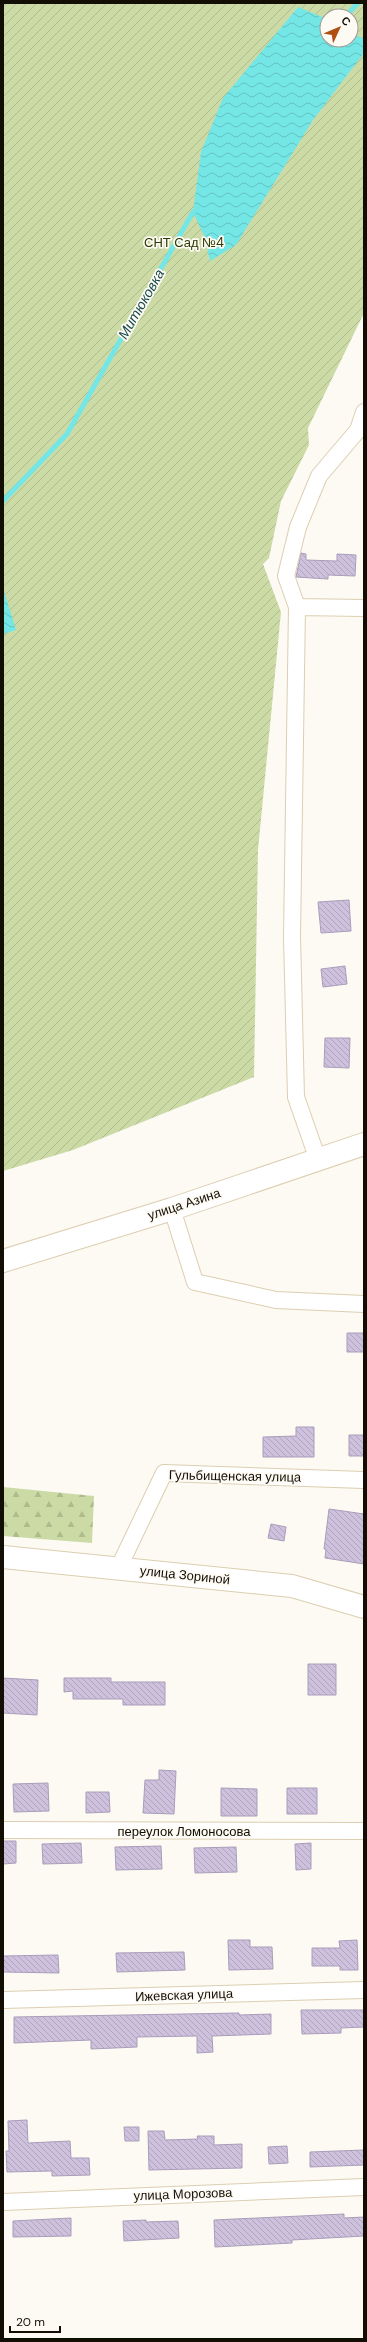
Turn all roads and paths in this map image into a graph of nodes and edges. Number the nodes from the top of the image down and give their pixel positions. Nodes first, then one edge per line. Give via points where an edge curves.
1 (364, 412) edge
2 (361, 430) edge
3 (297, 607) junction
4 (364, 608) edge
5 (364, 1144) edge
6 (318, 1160) junction
7 (172, 1209) junction
8 (3, 1261) edge
9 (364, 1304) edge
10 (364, 1480) edge
11 (3, 1557) edge
12 (118, 1569) junction
13 (364, 1606) edge
14 (3, 1830) edge
15 (364, 1831) edge
16 (364, 1990) edge
17 (3, 2000) edge
18 (364, 2187) edge
19 (3, 2202) edge

1 - 2 street
2 - 3 street via 319,476 298,527 286,576
3 - 4 street
3 - 6 street via 292,937 296,1097
5 - 6 main road, улица Азина
6 - 7 main road, улица Азина
7 - 8 main road, улица Азина
7 - 9 street via 195,1282 276,1300
10 - 12 street, Гульбищенская улица via 164,1473
11 - 12 main road, улица Зориной
12 - 13 main road, улица Зориной via 292,1586
14 - 15 street, переулок Ломоносова
16 - 17 street, Ижевская улица
18 - 19 street, улица Морозова

